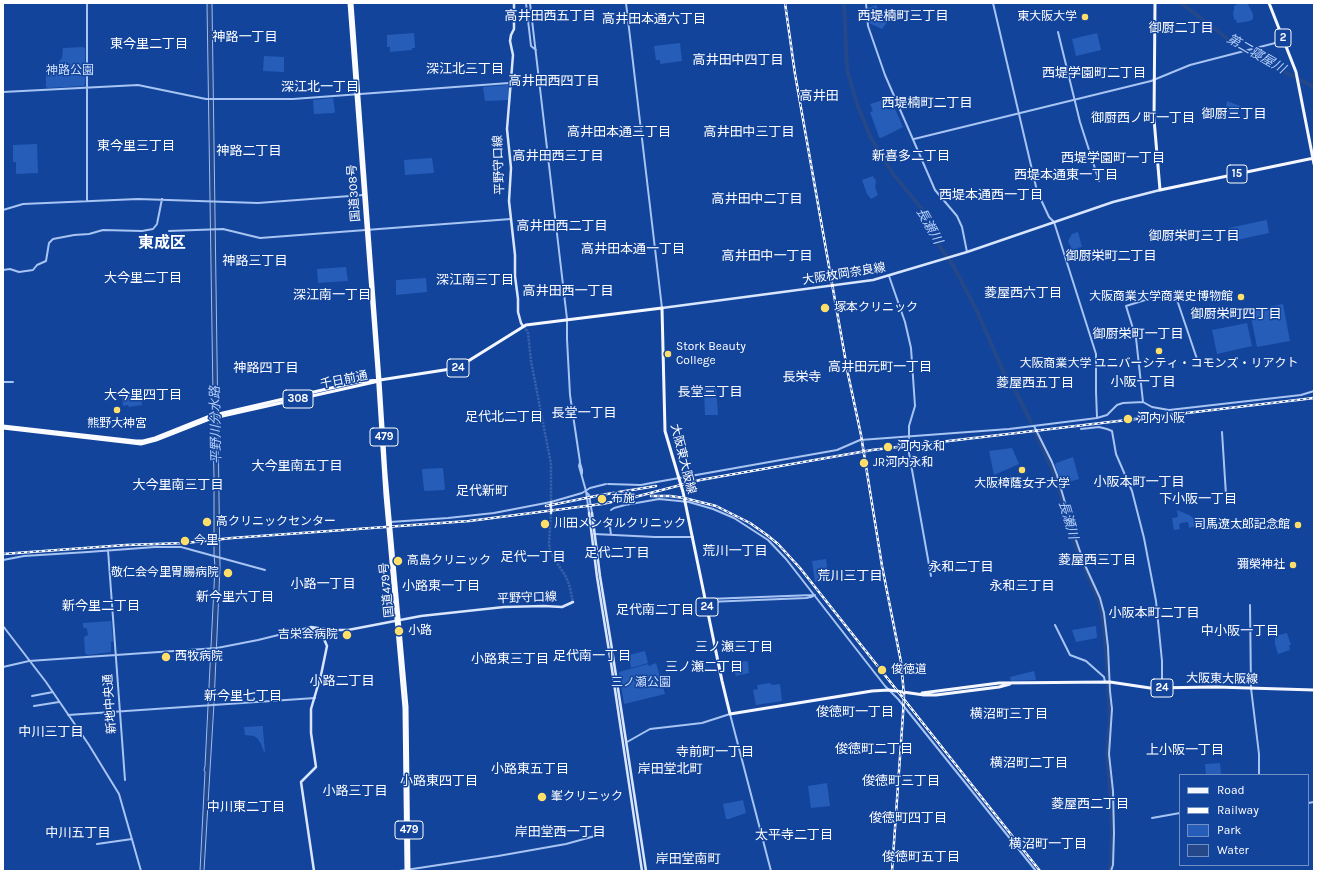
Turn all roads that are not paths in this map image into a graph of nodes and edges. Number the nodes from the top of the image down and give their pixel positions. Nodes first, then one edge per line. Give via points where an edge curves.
1 (87, 3) edge
2 (350, 3) edge
3 (514, 3) edge
4 (526, 3) edge
5 (530, 3) edge
6 (626, 3) edge
7 (866, 3) edge
8 (993, 3) edge
9 (1156, 3) edge
10 (1269, 3) edge
11 (1058, 32) dead end
12 (1284, 41) junction
13 (536, 50) junction
14 (1155, 79) junction
15 (511, 84) junction
16 (87, 88) junction
17 (3, 92) edge
18 (357, 94) junction
19 (1074, 99) junction
20 (1018, 113) junction
21 (914, 139) junction
22 (1313, 158) edge
23 (1314, 164) edge
24 (1099, 181) dead end
25 (1160, 190) junction
26 (363, 196) junction
27 (162, 199) junction
28 (87, 201) junction
29 (3, 210) edge
30 (511, 219) junction
31 (1054, 222) junction
32 (367, 230) junction
33 (169, 231) dead end
34 (967, 252) junction
35 (3, 270) edge
36 (888, 276) junction
37 (662, 308) junction
38 (567, 319) junction
39 (523, 326) junction
40 (1197, 359) dead end
41 (379, 380) junction
42 (3, 382) edge
43 (13, 382) dead end
44 (1314, 391) edge
45 (1143, 402) junction
46 (1097, 418) junction
47 (1034, 426) junction
48 (3, 427) edge
49 (1081, 429) dead end
50 (1222, 432) dead end
51 (909, 436) junction
52 (679, 478) junction
53 (586, 491) junction
54 (1226, 495) dead end
55 (684, 501) junction
56 (551, 502) junction
57 (610, 510) dead end
58 (551, 513) tunnel mouth
59 (591, 513) joint
60 (390, 522) junction
61 (610, 527) dead end
62 (593, 534) junction
63 (611, 535) junction
64 (692, 537) junction
65 (108, 550) junction
66 (3, 560) edge
67 (265, 570) dead end
68 (931, 576) dead end
69 (815, 595) junction
70 (706, 601) junction
71 (573, 602) dead end
72 (1250, 605) dead end
73 (398, 620) junction
74 (1055, 625) dead end
75 (3, 626) edge
76 (311, 627) junction
77 (116, 655) junction
78 (29, 661) junction
79 (3, 667) edge
80 (1105, 682) junction
81 (1110, 682) junction
82 (1162, 688) junction
83 (1251, 688) junction
84 (889, 690) junction
85 (1314, 690) edge
86 (53, 692) junction
87 (32, 696) dead end
88 (315, 698) junction
89 (59, 702) junction
90 (34, 706) dead end
91 (120, 711) junction
92 (730, 714) junction
93 (68, 715) junction
94 (626, 742) junction
95 (623, 744) junction
96 (1259, 774) edge
97 (125, 780) dead end
98 (1179, 813) edge
99 (1152, 818) dead end
100 (595, 836) dead end
101 (132, 839) junction
102 (97, 844) dead end
103 (408, 870) edge
104 (140, 871) edge
105 (314, 871) edge
106 (399, 871) edge
107 (642, 871) edge
108 (646, 871) edge
109 (771, 871) edge
110 (1036, 871) edge
111 (1111, 871) edge

1 - 16 street
2 - 18 highway, 国道308号
3 - 15 main road, 平野守口線 via 514,29 510,40 513,55
4 - 13 street via 531,46
5 - 13 street
6 - 37 street
7 - 21 street via 868,26 881,63
8 - 20 street
9 - 14 main road
10 - 12 main road, 2
11 - 19 street
12 - 14 street via 1190,65
12 - 22 main road, 2 via 1300,86
13 - 38 street
14 - 19 street
14 - 25 main road via 1154,119
15 - 18 street
15 - 30 main road, 平野守口線 via 507,129 511,168
16 - 17 street
16 - 18 street via 138,85 207,99 293,99
16 - 28 street
18 - 26 highway, 国道308号
18 - 32 highway, 国道308号
19 - 20 street
19 - 24 street
20 - 21 street
20 - 31 street via 1037,191
21 - 34 street via 935,190 958,216
22 - 23 main road, 2
22 - 25 main road, 15
25 - 31 main road, 大阪枚岡奈良線 via 1113,202
26 - 27 street via 258,204
26 - 32 highway, 国道308号
27 - 28 street
27 - 35 street via 157,224 153,229 103,230 52,239 46,262 32,270
28 - 29 street via 23,204
30 - 32 street
30 - 39 main road, 平野守口線 via 518,312
31 - 34 main road, 大阪枚岡奈良線
31 - 46 street via 1096,354
32 - 33 street via 260,238 223,229
32 - 41 highway, 国道308号
34 - 36 main road, 大阪枚岡奈良線
36 - 37 main road, 大阪枚岡奈良線 via 867,282
36 - 51 street via 905,322 911,348 915,406
37 - 38 main road, 24
37 - 52 main road, 大阪東大阪線 / 24 via 665,431
38 - 39 main road, 24
38 - 53 street via 570,394 580,470
39 - 41 main road, 24 via 457,368
40 - 45 street via 1174,291 1126,306 1136,338
41 - 48 highway, 千日前通 / 308, bridge via 218,415 152,442 141,444
41 - 60 highway, 国道479号 / 479
41 - 73 highway, 国道479号 / 479 via 385,491
42 - 43 street
44 - 45 street via 1301,395 1169,410 1152,407
45 - 46 street via 1120,404 1107,415
46 - 47 street
47 - 51 street
47 - 81 street via 1052,462 1084,563 1100,598 1107,635
49 - 82 street via 1099,427 1112,432 1116,453 1132,491 1146,543 1156,601
50 - 54 street
51 - 52 street via 860,440 837,450
51 - 68 street
52 - 53 street via 641,485 607,484
52 - 55 main road, 大阪東大阪線 / 24
53 - 56 street
53 - 59 street via 589,495
55 - 57 street via 659,499
55 - 64 main road, 大阪東大阪線 / 24
55 - 69 street via 724,513 763,536 784,556
56 - 58 main road
56 - 60 street via 473,516
59 - 62 main road
60 - 73 highway, 国道479号 / 479
61 - 63 street
62 - 63 street
62 - 94 main road
62 - 95 main road via 597,577
63 - 64 street
64 - 70 main road, 大阪東大阪線 / 24
65 - 66 street
65 - 67 street via 184,548
65 - 77 street, 新地中央通
69 - 70 street
69 - 84 street
70 - 92 main road, 大阪東大阪線 / 24
71 - 73 main road, 平野守口線 via 562,607 504,607
72 - 83 street
73 - 76 main road, 平野守口線 via 348,630
73 - 103 highway, 国道479号 / 479
74 - 80 street via 1070,655 1086,661
75 - 78 street
76 - 77 street via 217,648
76 - 88 main road via 324,639 327,646
77 - 78 street
77 - 91 street, 新地中央通
78 - 79 street
78 - 86 street
80 - 81 main road, 大阪東大阪線 / 24
80 - 84 main road, 大阪東大阪線 / 24 via 999,683 921,694
81 - 82 main road, 大阪東大阪線 / 24
81 - 111 street via 1112,709 1109,754 1114,833
82 - 83 main road, 大阪東大阪線 / 24
83 - 85 main road, 大阪東大阪線 / 24
83 - 96 street
84 - 92 main road, 大阪東大阪線 / 24
84 - 110 street
86 - 87 street
86 - 89 street
88 - 91 street
88 - 105 main road via 311,709 311,728 316,767 301,782
89 - 90 street
89 - 93 street
91 - 93 street
91 - 97 street, 新地中央通
92 - 94 street via 702,722 650,729
92 - 109 street
93 - 101 street via 119,794
94 - 95 street
94 - 108 main road
95 - 107 main road
98 - 99 street
100 - 103 street via 566,844
101 - 102 street
101 - 104 street
103 - 106 street

